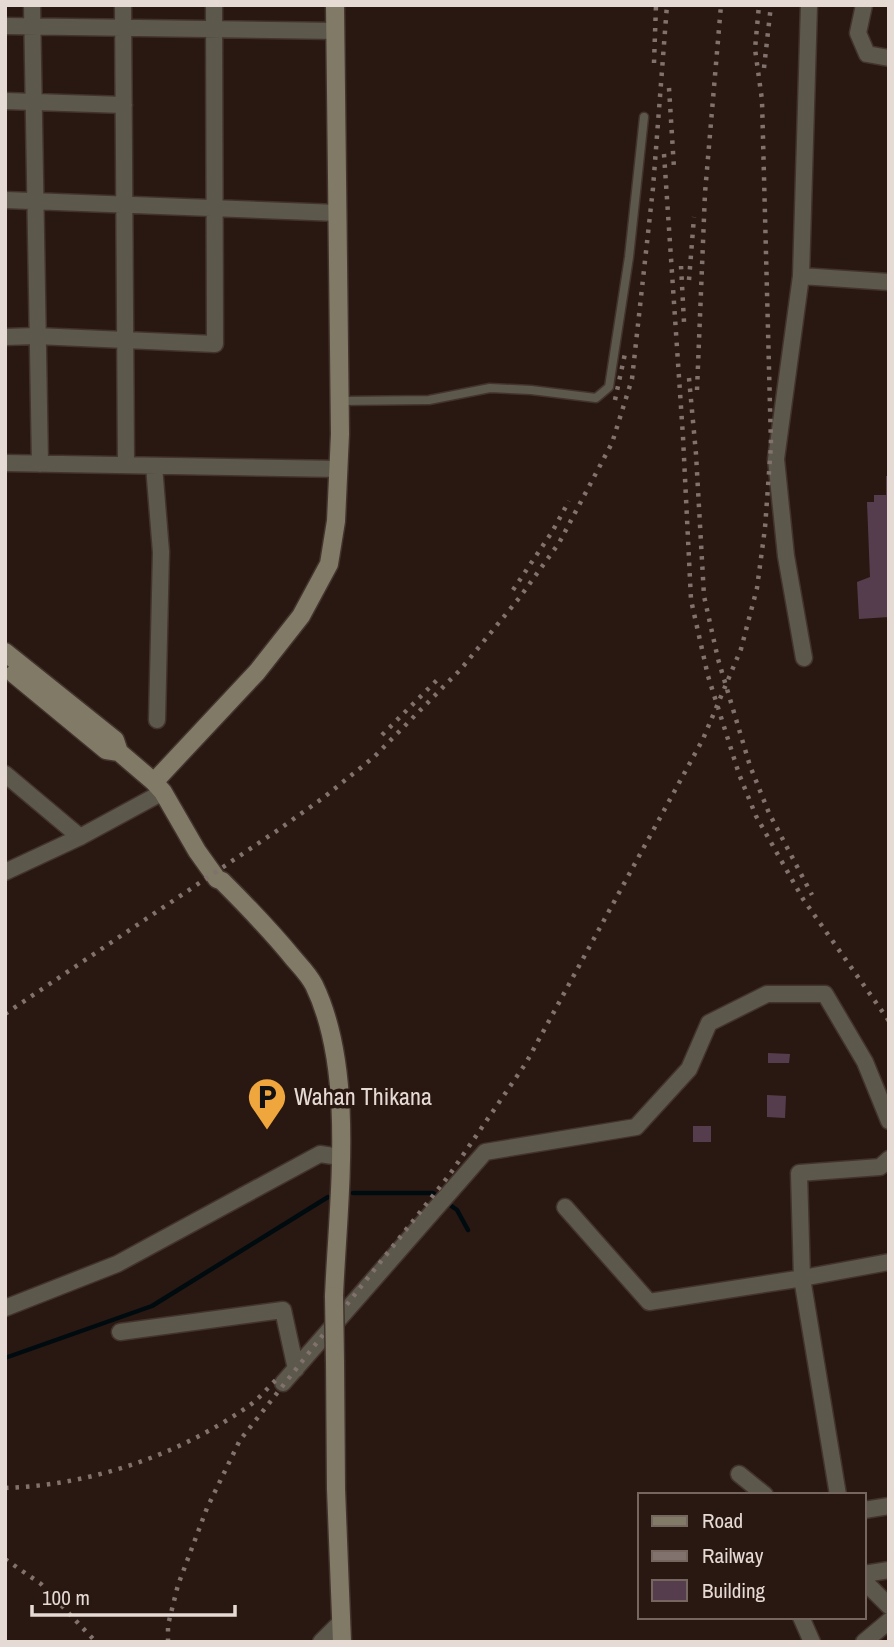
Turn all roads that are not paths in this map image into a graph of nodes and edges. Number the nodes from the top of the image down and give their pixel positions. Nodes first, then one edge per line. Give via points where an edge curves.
1 (32, 5) edge
2 (124, 5) edge
3 (214, 5) edge
4 (335, 5) edge
5 (809, 5) edge
6 (864, 5) edge
7 (5, 26) edge
8 (33, 26) junction
9 (123, 27) junction
10 (214, 28) junction
11 (336, 31) junction
12 (889, 58) edge
13 (5, 101) edge
14 (34, 102) junction
15 (124, 105) junction
16 (644, 117) dead end
17 (5, 200) edge
18 (37, 201) junction
19 (125, 204) junction
20 (214, 208) junction
21 (338, 214) junction
22 (801, 276) junction
23 (889, 282) edge
24 (36, 336) junction
25 (5, 337) edge
26 (126, 340) junction
27 (340, 401) junction
28 (5, 463) edge
29 (40, 464) junction
30 (126, 466) junction
31 (154, 466) junction
32 (339, 469) junction
33 (5, 652) edge
34 (804, 658) dead end
35 (5, 667) edge
36 (157, 720) dead end
37 (119, 752) junction
38 (5, 774) edge
39 (158, 787) junction
40 (80, 837) junction
41 (6, 871) edge
42 (889, 1121) edge
43 (340, 1157) junction
44 (889, 1159) edge
45 (565, 1207) dead end
46 (889, 1262) edge
47 (802, 1278) junction
48 (5, 1308) edge
49 (120, 1332) dead end
50 (296, 1369) junction
51 (283, 1383) dead end
52 (739, 1474) dead end
53 (763, 1493) edge
54 (838, 1493) edge
55 (889, 1506) edge
56 (866, 1510) edge
57 (889, 1570) edge
58 (866, 1574) edge
59 (866, 1583) edge
60 (889, 1606) edge
61 (802, 1619) edge
62 (889, 1621) edge
63 (342, 1622) junction
64 (321, 1642) edge
65 (342, 1642) edge
66 (812, 1642) edge
67 (864, 1642) edge

1 - 8 street
2 - 9 street
3 - 10 street
4 - 11 main road
5 - 22 street
6 - 12 street via 858,33 867,54
7 - 8 street
8 - 9 street
8 - 14 street
9 - 10 street
9 - 15 street
10 - 11 street
10 - 20 street
11 - 21 main road
13 - 14 street
14 - 15 street
14 - 18 street
15 - 19 street
16 - 27 lane via 609,387 596,398 490,388 429,400
17 - 18 street
18 - 19 street
18 - 24 street
19 - 20 street
19 - 26 street
20 - 21 street
20 - 26 street via 215,344
21 - 27 main road
22 - 23 street
22 - 34 street via 775,458
24 - 25 street
24 - 26 street
24 - 29 street
26 - 30 street
27 - 32 main road
28 - 29 street
29 - 30 street
30 - 31 street
31 - 32 street
31 - 36 street via 161,552
32 - 39 main road via 329,564 301,616
33 - 37 main road via 115,740
35 - 37 main road via 106,750
37 - 39 main road
38 - 40 street
39 - 40 street
39 - 43 main road via 217,879 273,933 313,983 327,1022 340,1086
40 - 41 street
42 - 50 street via 865,1062 825,994 767,994 709,1023 689,1069 636,1127 485,1152
43 - 48 street via 320,1154 117,1264
43 - 63 main road, bridge via 334,1362
44 - 47 street via 880,1167 799,1174
45 - 47 street via 649,1302
46 - 47 street
47 - 54 street
49 - 50 street via 282,1310
50 - 51 street
52 - 53 street
55 - 56 street
57 - 58 street
59 - 60 street
61 - 66 street
62 - 67 street
63 - 64 street
63 - 65 main road

